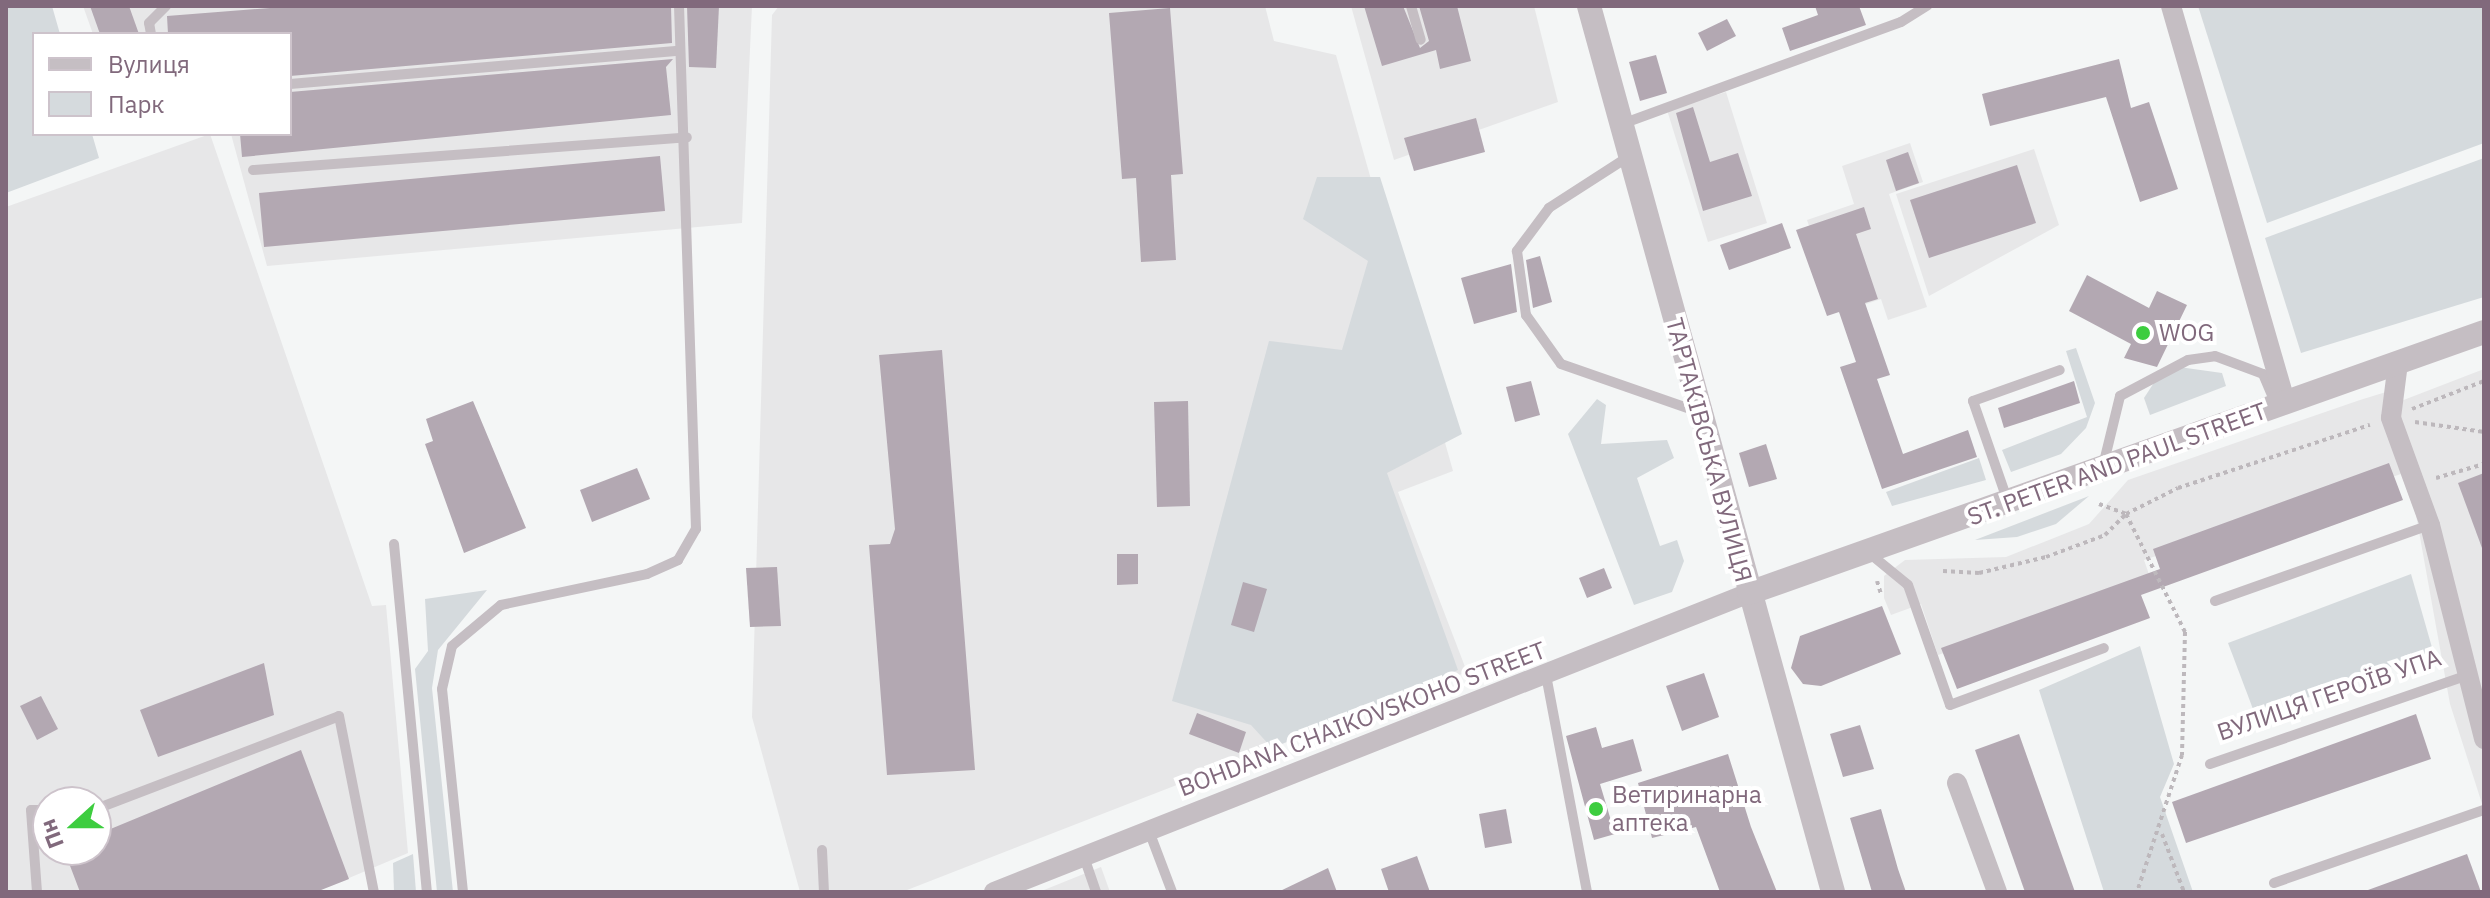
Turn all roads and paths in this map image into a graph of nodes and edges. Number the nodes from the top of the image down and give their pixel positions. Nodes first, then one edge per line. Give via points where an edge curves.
1 (166, 6) edge
2 (679, 6) edge
3 (1411, 6) edge
4 (1589, 6) edge
5 (1927, 6) edge
6 (2171, 6) edge
7 (151, 32) edge
8 (1421, 40) dead end
9 (676, 51) junction
10 (292, 84) edge
11 (1620, 125) junction
12 (687, 137) junction
13 (1628, 157) junction
14 (253, 170) dead end
15 (2484, 332) edge
16 (2398, 363) junction
17 (2060, 370) dead end
18 (2484, 381) edge
19 (2281, 403) junction
20 (1699, 412) junction
21 (2391, 418) junction
22 (2484, 432) edge
23 (2484, 464) edge
24 (2103, 470) junction
25 (2418, 484) junction
26 (2009, 504) junction
27 (2099, 504) dead end
28 (2126, 514) junction
29 (2430, 525) junction
30 (394, 544) dead end
31 (1869, 553) junction
32 (1943, 571) dead end
33 (1749, 593) junction
34 (2215, 601) dead end
35 (2104, 648) dead end
36 (1546, 675) junction
37 (2465, 676) junction
38 (2484, 739) edge
39 (2210, 764) dead end
40 (1957, 783) dead end
41 (112, 803) edge
42 (2484, 810) edge
43 (1149, 831) junction
44 (2162, 833) junction
45 (822, 850) dead end
46 (1084, 857) junction
47 (35, 866) edge
48 (2274, 883) dead end
49 (37, 892) edge
50 (374, 892) edge
51 (427, 892) edge
52 (463, 892) edge
53 (824, 892) edge
54 (994, 892) edge
55 (1096, 892) edge
56 (1172, 892) edge
57 (1587, 892) edge
58 (1833, 892) edge
59 (1997, 892) edge
60 (2137, 892) edge
61 (2184, 892) edge

1 - 7 lane via 149,23
2 - 9 lane
3 - 8 lane
4 - 11 street, ТАРТАКІВСЬКА ВУЛИЦЯ
5 - 11 lane via 1901,22
6 - 19 street
9 - 10 lane
9 - 12 lane
11 - 13 street, ТАРТАКІВСЬКА ВУЛИЦЯ
12 - 14 lane
12 - 52 lane via 696,529 678,560 647,574 501,605 452,646 442,689
13 - 20 street, ТАРТАКІВСЬКА ВУЛИЦЯ
13 - 20 lane via 1549,208 1517,251 1526,315 1561,364
15 - 16 street, ST. PETER AND PAUL STREET
16 - 19 street, ST. PETER AND PAUL STREET
16 - 21 street, ВУЛИЦЯ ГЕРОЇВ УПА
17 - 26 lane via 1973,401
18 - 21 path
19 - 24 street, ST. PETER AND PAUL STREET
19 - 24 lane via 2263,374 2215,356 2188,360 2120,396
20 - 33 street, ТАРТАКІВСЬКА ВУЛИЦЯ
21 - 22 path
21 - 25 street, ВУЛИЦЯ ГЕРОЇВ УПА
21 - 28 path via 2178,488
23 - 25 path
24 - 26 street, ST. PETER AND PAUL STREET
25 - 29 street, ВУЛИЦЯ ГЕРОЇВ УПА
26 - 31 street, ST. PETER AND PAUL STREET
27 - 28 path
28 - 32 path via 2105,535 2046,557 1979,573
28 - 44 path via 2185,632 2188,706
29 - 34 lane
29 - 37 street, ВУЛИЦЯ ГЕРОЇВ УПА
30 - 51 lane
31 - 33 street, ST. PETER AND PAUL STREET
31 - 35 lane via 1908,585 1950,705
33 - 36 street, BOHDANA CHAIKOVSKOHO STREET
33 - 58 street, ТАРТАКІВСЬКА ВУЛИЦЯ
36 - 43 street, BOHDANA CHAIKOVSKOHO STREET
36 - 57 lane
37 - 38 street, ВУЛИЦЯ ГЕРОЇВ УПА
37 - 39 lane, ВУЛИЦЯ ГЕРОЇВ УПА
40 - 59 street
41 - 50 lane via 339,716
42 - 48 lane
43 - 46 street, BOHDANA CHAIKOVSKOHO STREET
43 - 56 lane
44 - 60 path
44 - 61 path
45 - 53 lane
46 - 54 street, BOHDANA CHAIKOVSKOHO STREET
46 - 55 lane
47 - 49 lane

